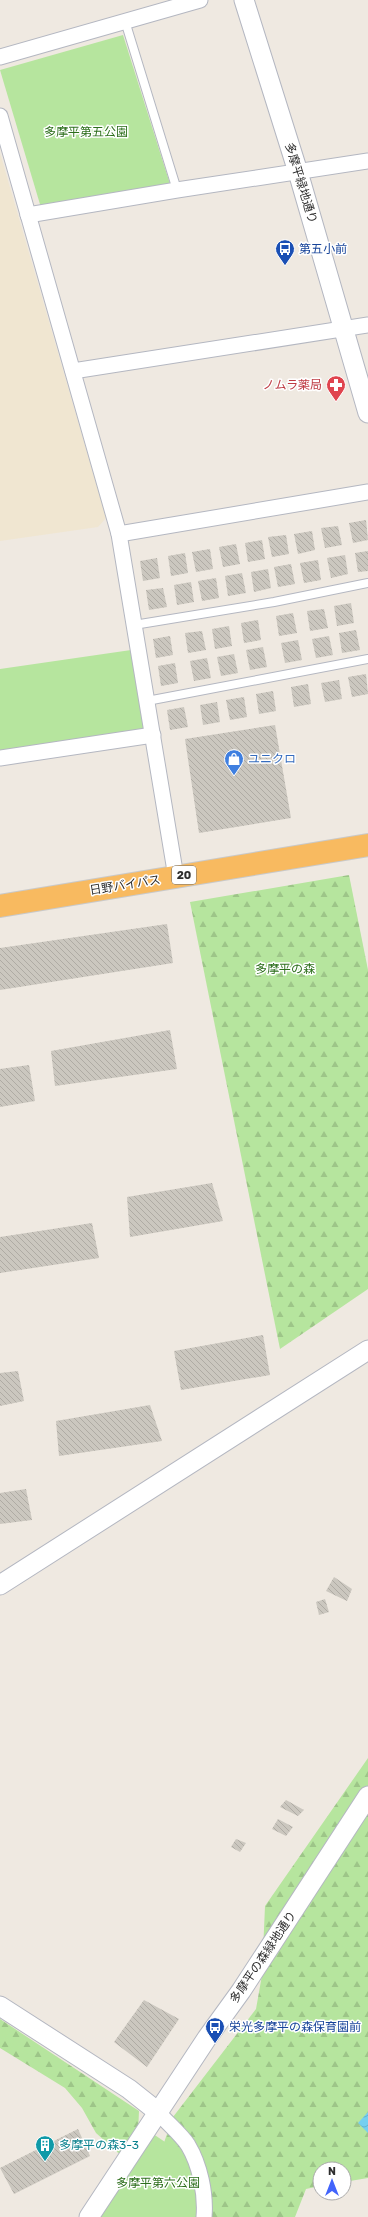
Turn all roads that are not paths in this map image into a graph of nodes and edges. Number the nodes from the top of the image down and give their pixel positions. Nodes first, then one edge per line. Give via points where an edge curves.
1 (200, 0) edge
2 (244, 0) edge
3 (125, 22) junction
4 (0, 57) edge
5 (0, 116) edge
6 (368, 161) edge
7 (298, 172) junction
8 (177, 190) junction
9 (28, 215) junction
10 (368, 325) edge
11 (343, 329) junction
12 (73, 371) junction
13 (368, 413) edge
14 (368, 492) edge
15 (119, 534) junction
16 (368, 583) edge
17 (134, 625) junction
18 (368, 659) edge
19 (147, 701) junction
20 (152, 735) junction
21 (0, 758) edge
22 (368, 844) edge
23 (176, 877) junction
24 (0, 906) edge
25 (368, 1350) edge
26 (0, 1585) edge
27 (368, 1796) edge
28 (0, 2006) edge
29 (158, 2112) junction
30 (89, 2217) edge
31 (204, 2217) edge

1 - 3 street
2 - 7 street, 多摩平緑地通り
3 - 4 street
3 - 8 lane
5 - 9 street
6 - 7 street
7 - 8 street
7 - 11 street, 多摩平緑地通り
8 - 9 street
9 - 12 street
10 - 11 street
11 - 12 street
11 - 13 street, 多摩平緑地通り
12 - 15 street
14 - 15 street
15 - 17 street
16 - 17 lane via 274,602
17 - 19 street
18 - 19 lane
19 - 20 street
20 - 21 street
20 - 23 street
22 - 23 highway, 日野バイパス / 20
23 - 24 highway, 日野バイパス / 20
25 - 26 street
27 - 29 street, 多摩平の森緑地通り via 241,1991
28 - 29 street via 129,2089
29 - 30 street, 多摩平の森緑地通り
29 - 31 street via 187,2144 198,2169 206,2202

